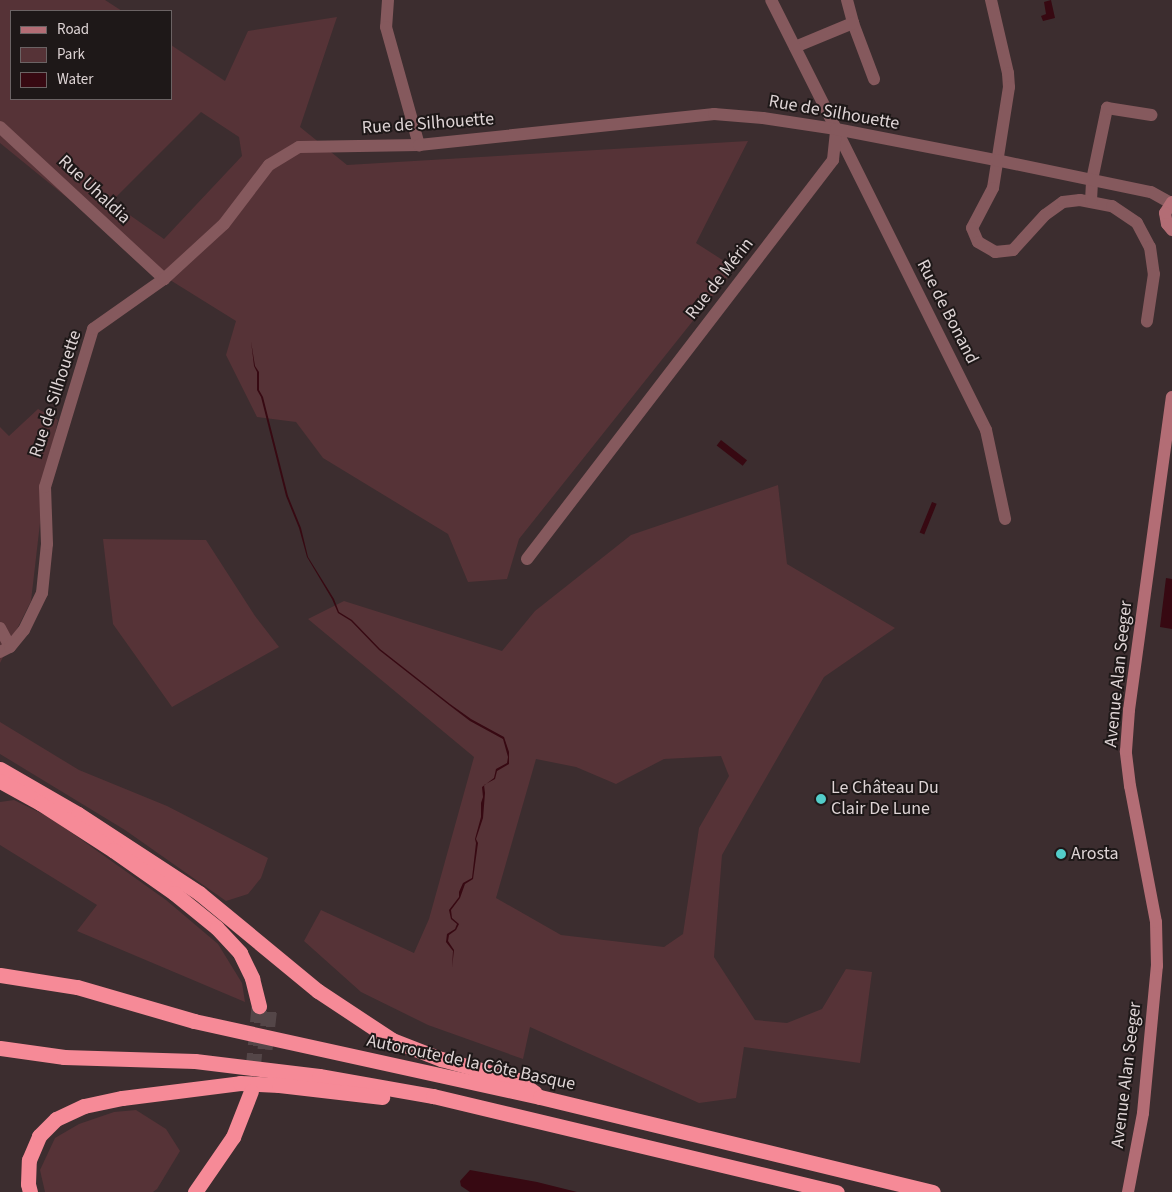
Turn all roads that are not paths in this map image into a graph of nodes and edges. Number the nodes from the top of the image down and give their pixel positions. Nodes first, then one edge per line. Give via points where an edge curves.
1 (388, 0) edge
2 (771, 0) edge
3 (847, 0) edge
4 (991, 0) edge
5 (852, 23) junction
6 (795, 47) junction
7 (874, 79) dead end
8 (1151, 115) dead end
9 (0, 127) edge
10 (836, 129) junction
11 (419, 146) junction
12 (996, 160) junction
13 (1092, 180) junction
14 (1091, 202) junction
15 (1171, 202) edge
16 (1172, 230) edge
17 (164, 279) junction
18 (1147, 321) dead end
19 (1172, 397) edge
20 (1005, 519) dead end
21 (526, 559) dead end
22 (0, 628) edge
23 (5, 649) edge
24 (0, 769) edge
25 (0, 781) edge
26 (175, 879) junction
27 (0, 975) edge
28 (0, 1048) edge
29 (433, 1096) junction
30 (540, 1097) junction
31 (30, 1192) edge
32 (196, 1192) edge
33 (207, 1192) edge
34 (837, 1192) edge
35 (933, 1192) edge
36 (1128, 1192) edge

1 - 11 street via 386,27
2 - 6 street
3 - 5 street
4 - 12 street via 1009,87
5 - 6 street
5 - 7 street
6 - 10 street
8 - 13 street via 1108,108
9 - 17 street, Rue Uhaldia
10 - 11 street, Rue de Silhouette via 714,114
10 - 12 street, Rue de Silhouette
10 - 20 street, Rue de Bonand via 986,430
10 - 21 street, Rue de Mérin via 833,160
11 - 17 street, Rue de Silhouette via 299,147 269,165 224,224
12 - 13 street, Rue de Silhouette
12 - 14 street via 993,188 972,228 978,242 995,252 1012,250 1045,215 1063,202
13 - 14 street
13 - 15 street, Rue de Silhouette via 1151,192
14 - 18 street via 1112,206 1137,223 1150,247 1154,274
15 - 16 main road via 1165,219
17 - 23 street, Rue de Silhouette via 93,329 45,487 48,544 42,593 24,630
19 - 36 main road, Avenue Alan Seeger via 1126,751 1156,922 1157,966 1144,1104
22 - 23 street
24 - 26 highway via 78,814
25 - 26 highway via 113,850 217,928 240,953 264,1006 261,977 248,950
26 - 30 highway via 199,893 318,991 392,1040 441,1059 516,1080
27 - 30 highway, Autoroute de la Côte Basque via 77,987 194,1021
28 - 29 highway via 64,1057 195,1061 319,1076
29 - 31 highway via 408,1101 240,1083 84,1106 56,1119 39,1136 28,1160
29 - 34 highway
30 - 35 highway, Autoroute de la Côte Basque
32 - 33 highway via 232,1137 255,1090 240,1141

